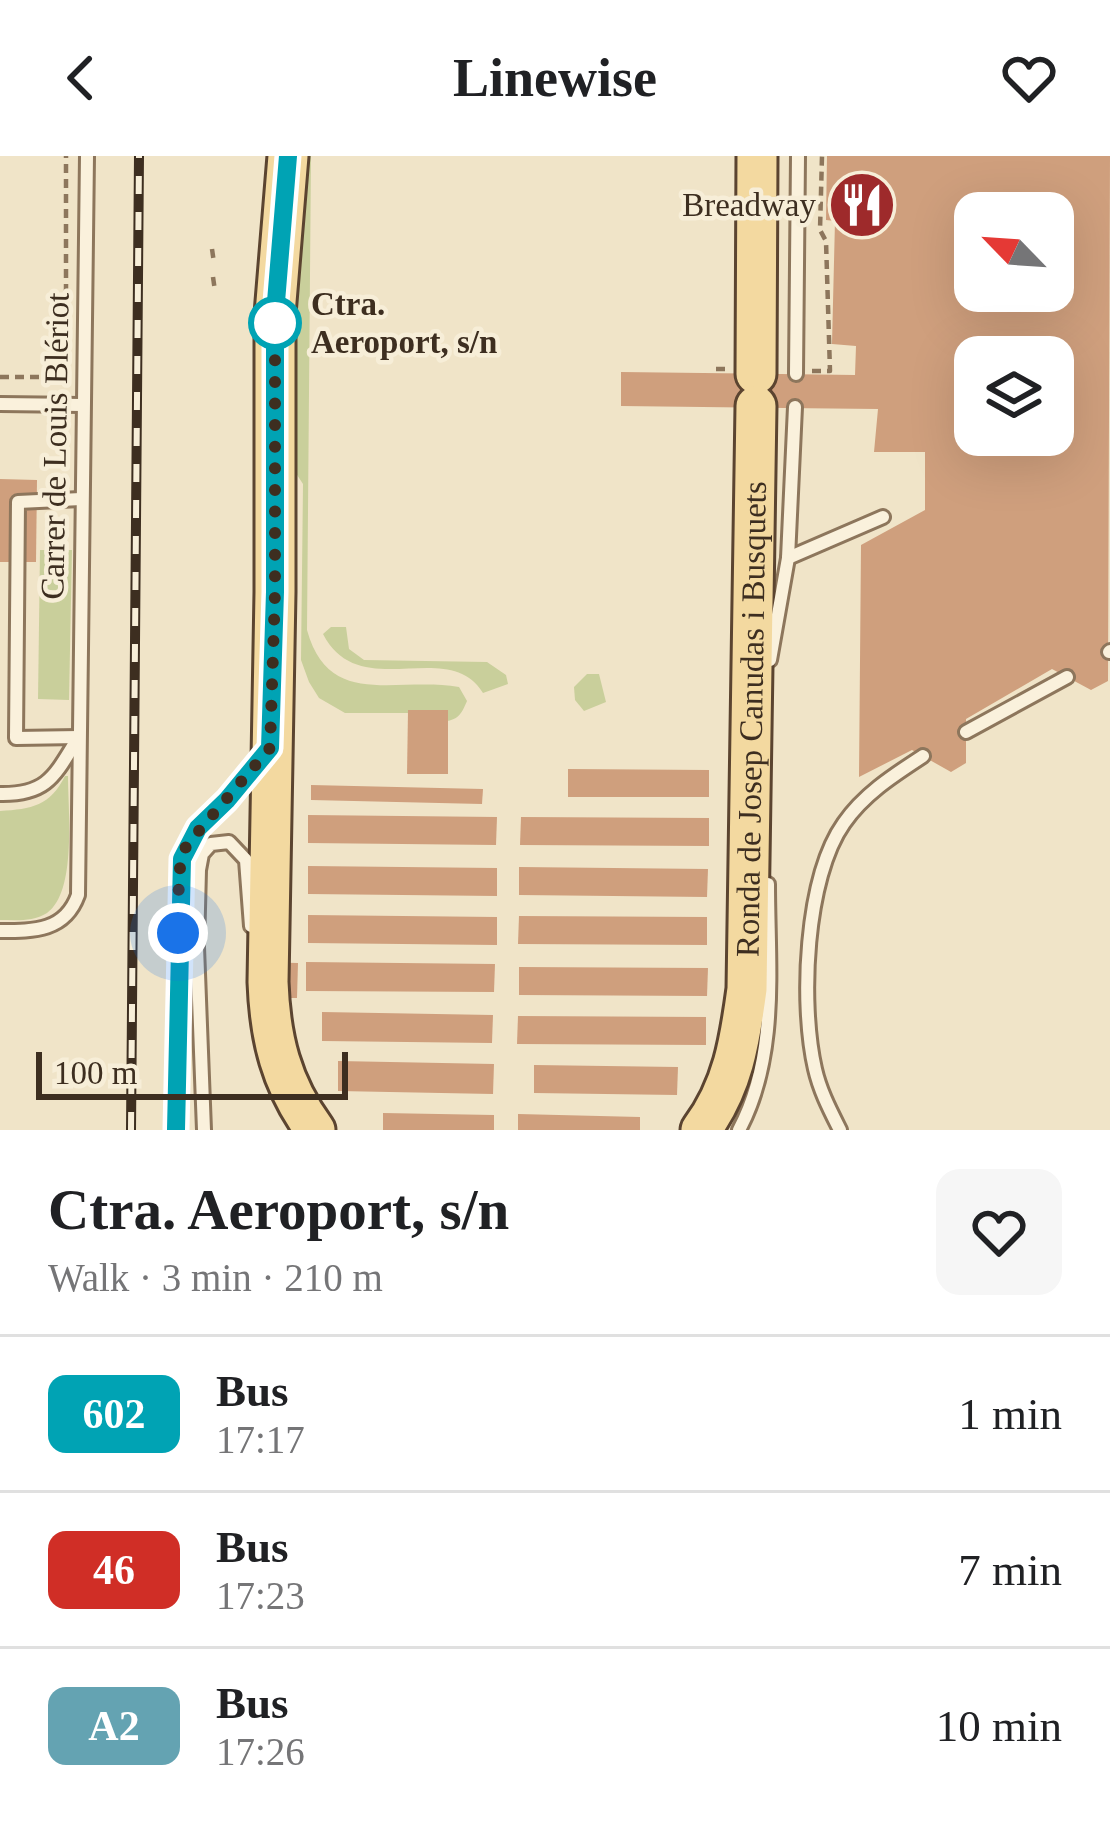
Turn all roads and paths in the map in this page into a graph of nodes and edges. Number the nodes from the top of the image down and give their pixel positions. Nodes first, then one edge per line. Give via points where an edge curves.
1 (66, 156) edge
2 (87, 156) edge
3 (288, 156) edge
4 (757, 156) edge
5 (798, 156) edge
6 (212, 249) dead end
7 (214, 263) dead end
8 (214, 277) dead end
9 (215, 292) dead end
10 (796, 374) dead end
11 (0, 377) edge
12 (0, 404) edge
13 (82, 405) junction
14 (796, 407) dead end
15 (81, 499) junction
16 (883, 517) dead end
17 (788, 558) junction
18 (768, 676) dead end
19 (1067, 677) dead end
20 (966, 732) dead end
21 (79, 737) junction
22 (270, 748) junction
23 (923, 756) dead end
24 (0, 794) edge
25 (768, 866) dead end
26 (0, 931) edge
27 (268, 968) junction
28 (176, 1130) edge
29 (204, 1130) edge
30 (315, 1130) edge
31 (701, 1130) edge
32 (739, 1130) edge
33 (840, 1130) edge

1 - 11 path via 66,367 51,367 51,377
2 - 13 lane, Carrer de Louis Blériot
3 - 22 main road via 275,314
4 - 31 main road, Ronda de Josep Canudas i Busquets via 747,989 732,1073
5 - 10 lane
6 - 7 path
8 - 9 path
12 - 13 lane
13 - 15 lane, Carrer de Louis Blériot
14 - 17 lane, Ronda de Josep Canudas i Busquets
15 - 21 lane, Carrer de Louis Blériot
15 - 21 lane via 18,502 16,644 16,739
16 - 17 lane
17 - 18 lane, Ronda de Josep Canudas i Busquets
19 - 20 lane
21 - 24 lane via 50,782
21 - 26 lane, Carrer de Louis Blériot via 72,912 34,931
22 - 27 main road
22 - 28 lane via 198,828 182,859
23 - 33 lane via 844,823 816,891 808,943 812,1052
25 - 32 lane, Ronda de Josep Canudas i Busquets via 766,1036 758,1086
27 - 29 lane via 252,934 246,860 229,842 211,844 199,871
27 - 30 main road via 269,1021 284,1078

